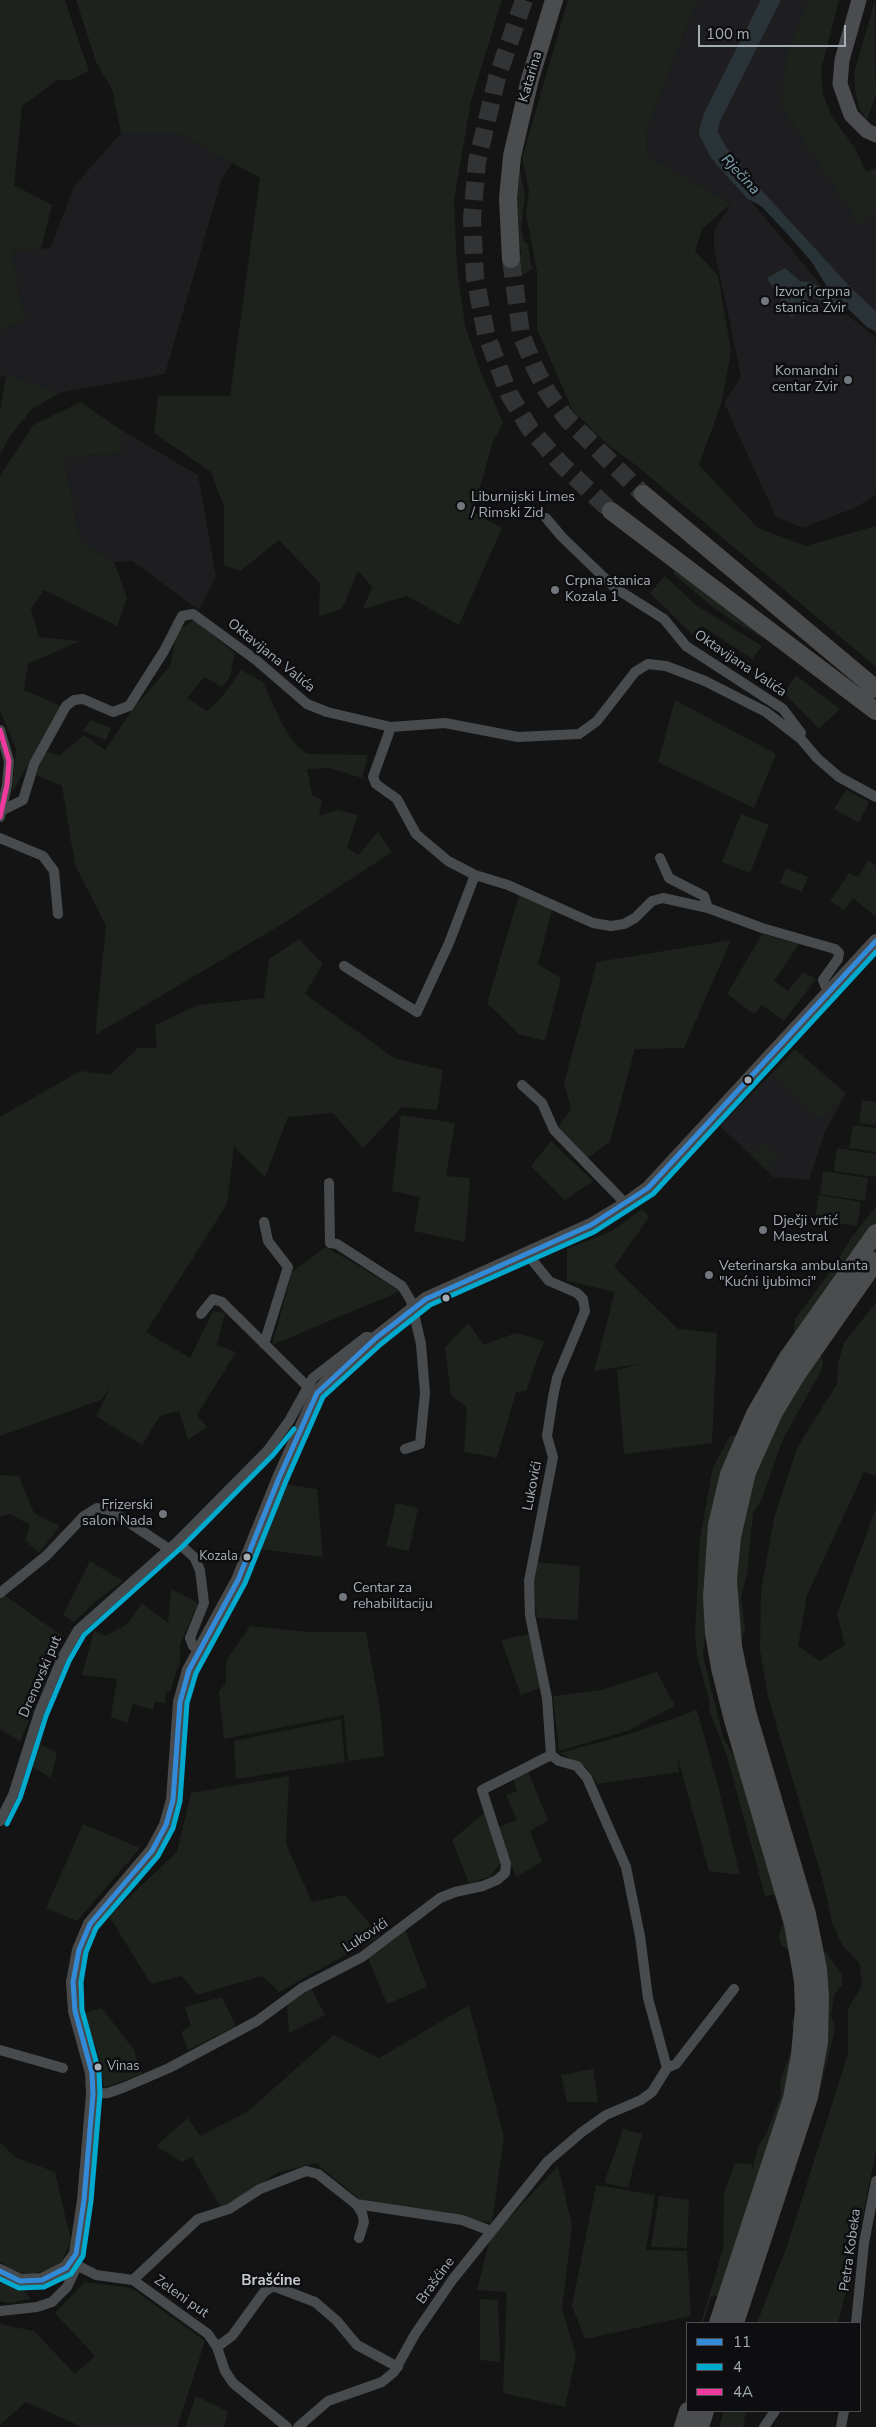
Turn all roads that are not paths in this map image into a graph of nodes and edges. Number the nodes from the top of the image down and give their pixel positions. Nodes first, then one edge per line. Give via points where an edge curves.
1 (554, 0) edge
2 (860, 0) edge
3 (876, 135) edge
4 (511, 259) tunnel mouth
5 (643, 494) tunnel mouth
6 (612, 511) tunnel mouth
7 (546, 518) dead end
8 (876, 689) edge
9 (876, 711) edge
10 (391, 727) junction
11 (0, 730) edge
12 (801, 739) junction
13 (876, 797) edge
14 (2, 813) edge
15 (0, 838) edge
16 (660, 858) dead end
17 (475, 875) junction
18 (708, 908) junction
19 (58, 914) dead end
20 (876, 941) edge
21 (344, 966) dead end
22 (829, 994) junction
23 (522, 1085) dead end
24 (328, 1182) dead end
25 (626, 1204) junction
26 (264, 1222) dead end
27 (876, 1233) edge
28 (528, 1255) junction
29 (876, 1262) edge
30 (412, 1309) junction
31 (201, 1314) dead end
32 (376, 1338) junction
33 (264, 1344) junction
34 (307, 1386) junction
35 (405, 1449) dead end
36 (177, 1542) junction
37 (169, 1549) junction
38 (0, 1593) edge
39 (198, 1649) junction
40 (551, 1755) junction
41 (0, 1821) edge
42 (734, 1988) dead end
43 (0, 2050) edge
44 (63, 2068) dead end
45 (667, 2068) junction
46 (93, 2094) junction
47 (876, 2181) edge
48 (356, 2204) junction
49 (491, 2231) junction
50 (359, 2238) dead end
51 (74, 2264) junction
52 (0, 2271) edge
53 (133, 2280) junction
54 (0, 2311) edge
55 (718, 2322) edge
56 (735, 2322) edge
57 (856, 2322) edge
58 (217, 2347) junction
59 (398, 2366) junction
60 (688, 2412) edge
61 (705, 2412) edge
62 (773, 2412) edge
63 (844, 2412) edge
64 (287, 2427) edge
65 (298, 2427) edge
66 (683, 2427) edge
67 (700, 2427) edge
68 (764, 2427) edge
69 (841, 2427) edge

1 - 4 highway, Katarina via 530,79 512,156 508,206
2 - 3 main road via 842,60 840,84 851,114 867,132
5 - 8 highway
6 - 9 highway
7 - 12 street, Oktavijana Valića via 615,588 664,620 686,646 783,708 801,732
10 - 12 street, Oktavijana Valića via 446,723 518,737 579,734 597,721 635,672 648,664 656,664 705,680 766,712
10 - 14 street, Oktavijana Valića via 307,704 202,619 193,614 182,616 129,706 113,712 83,699 74,700 66,706 34,764 23,800
10 - 17 street via 374,770 376,784 397,799 416,834 448,862
11 - 14 street, Oktavijana Valića via 9,761
12 - 13 street, Oktavijana Valića via 839,777
15 - 19 street via 43,856 54,871
16 - 18 street via 669,878 704,896
17 - 18 street via 593,923 611,926 624,924 652,902 663,898
17 - 21 street via 449,943 417,1012
18 - 22 street via 835,949 839,953 838,958 823,980
20 - 22 main road
22 - 25 main road via 648,1188
23 - 25 street via 542,1104 554,1130
24 - 30 street via 330,1243 337,1244 402,1286
25 - 28 main road
26 - 33 street via 268,1241 288,1267
27 - 55 highway via 787,1358 755,1414 729,1474 717,1525 712,1597 720,1668 793,1924 803,1981 804,2009 792,2098
28 - 30 main road
28 - 40 street, Lukovići via 549,1281 583,1299 584,1311 553,1398 547,1436 553,1457 529,1581 530,1615 547,1698
29 - 56 highway via 774,1412 747,1472 732,1537 728,1586 733,1647 750,1721 807,1914 820,1997 819,2042 809,2097
30 - 32 main road
30 - 35 street via 421,1344 424,1393 420,1444
31 - 33 street via 213,1299 222,1302
32 - 34 street, Drenovski put via 366,1337 359,1341
32 - 39 main road via 330,1379 313,1400 278,1478 245,1567
33 - 34 street
34 - 36 street, Drenovski put via 276,1441
36 - 37 street, Drenovski put
36 - 39 street via 194,1558 200,1570 204,1603 190,1638
37 - 38 street via 110,1510 97,1508 84,1516 46,1556
37 - 41 street, Drenovski put via 88,1619 69,1644 39,1713 13,1795
39 - 46 main road via 180,1702 173,1800 166,1825 152,1851 90,1924 79,1950 73,1982 74,2011 92,2073
40 - 45 street via 577,1766 587,1778 626,1867 648,1998
40 - 46 street, Lukovići via 482,1790 506,1864 505,1873 497,1880 440,1898 362,1957 302,1988 231,2036 125,2087
42 - 45 street via 676,2064
43 - 44 street
45 - 49 street via 652,2092 606,2115 548,2161
46 - 51 main road via 81,2231
47 - 57 street, Petra Kobeka via 864,2243
48 - 49 street via 462,2220
48 - 50 street via 364,2222
48 - 53 street via 313,2171 297,2172 229,2208 198,2219
49 - 59 street, Brašćine via 433,2307
51 - 52 main road via 38,2281 20,2281
51 - 53 street via 96,2275
51 - 54 street via 66,2287 52,2302
53 - 58 street, Zeleni put via 198,2325
58 - 59 street via 232,2336 264,2292 273,2286 315,2302 357,2345
58 - 64 street, Zeleni put via 233,2383
59 - 65 street, Brašćine via 382,2382 328,2401
60 - 66 highway
61 - 67 highway
62 - 68 street
63 - 69 street

